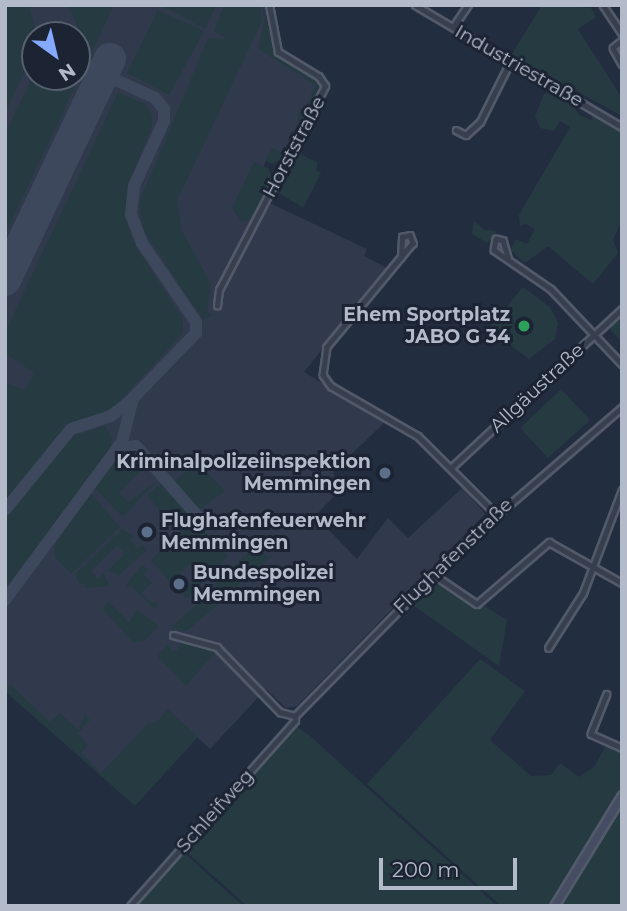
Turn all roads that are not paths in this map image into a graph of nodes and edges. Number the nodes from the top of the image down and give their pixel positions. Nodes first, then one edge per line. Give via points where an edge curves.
1 (270, 5) edge
2 (415, 5) edge
3 (468, 5) edge
4 (603, 5) edge
5 (453, 27) junction
6 (622, 33) edge
7 (622, 41) edge
8 (510, 62) junction
9 (622, 64) edge
10 (622, 127) edge
11 (456, 130) dead end
12 (401, 257) junction
13 (508, 259) junction
14 (217, 306) dead end
15 (622, 309) edge
16 (594, 334) junction
17 (622, 364) edge
18 (622, 407) edge
19 (452, 467) junction
20 (622, 490) edge
21 (496, 514) junction
22 (593, 567) junction
23 (433, 574) junction
24 (622, 583) edge
25 (173, 635) dead end
26 (548, 648) dead end
27 (607, 694) dead end
28 (295, 716) junction
29 (622, 748) edge
30 (622, 795) edge
31 (130, 906) edge
32 (554, 906) edge

1 - 14 street, Horststraße via 278,52 326,86 219,290
2 - 5 street, Industriestraße
3 - 5 street
4 - 6 street
5 - 8 street, Industriestraße
7 - 9 street via 613,48
8 - 10 street, Industriestraße
8 - 11 street via 480,122 466,135
12 - 12 street via 413,243 410,235 402,237
12 - 19 street via 327,347 323,375 331,386 397,421
13 - 13 street via 503,242 496,239 494,250
13 - 16 street via 551,289
15 - 16 street, Allgäustraße
16 - 17 street
16 - 19 street, Allgäustraße
18 - 21 street, Flughafenstraße
19 - 21 street
20 - 22 street
21 - 23 street, Flughafenstraße
22 - 23 street via 547,542 477,604
22 - 24 street
22 - 26 street
23 - 28 street, Flughafenstraße
25 - 28 street via 217,647 280,712
27 - 29 street via 591,734
28 - 31 street, Schleifweg via 295,722
30 - 32 street

